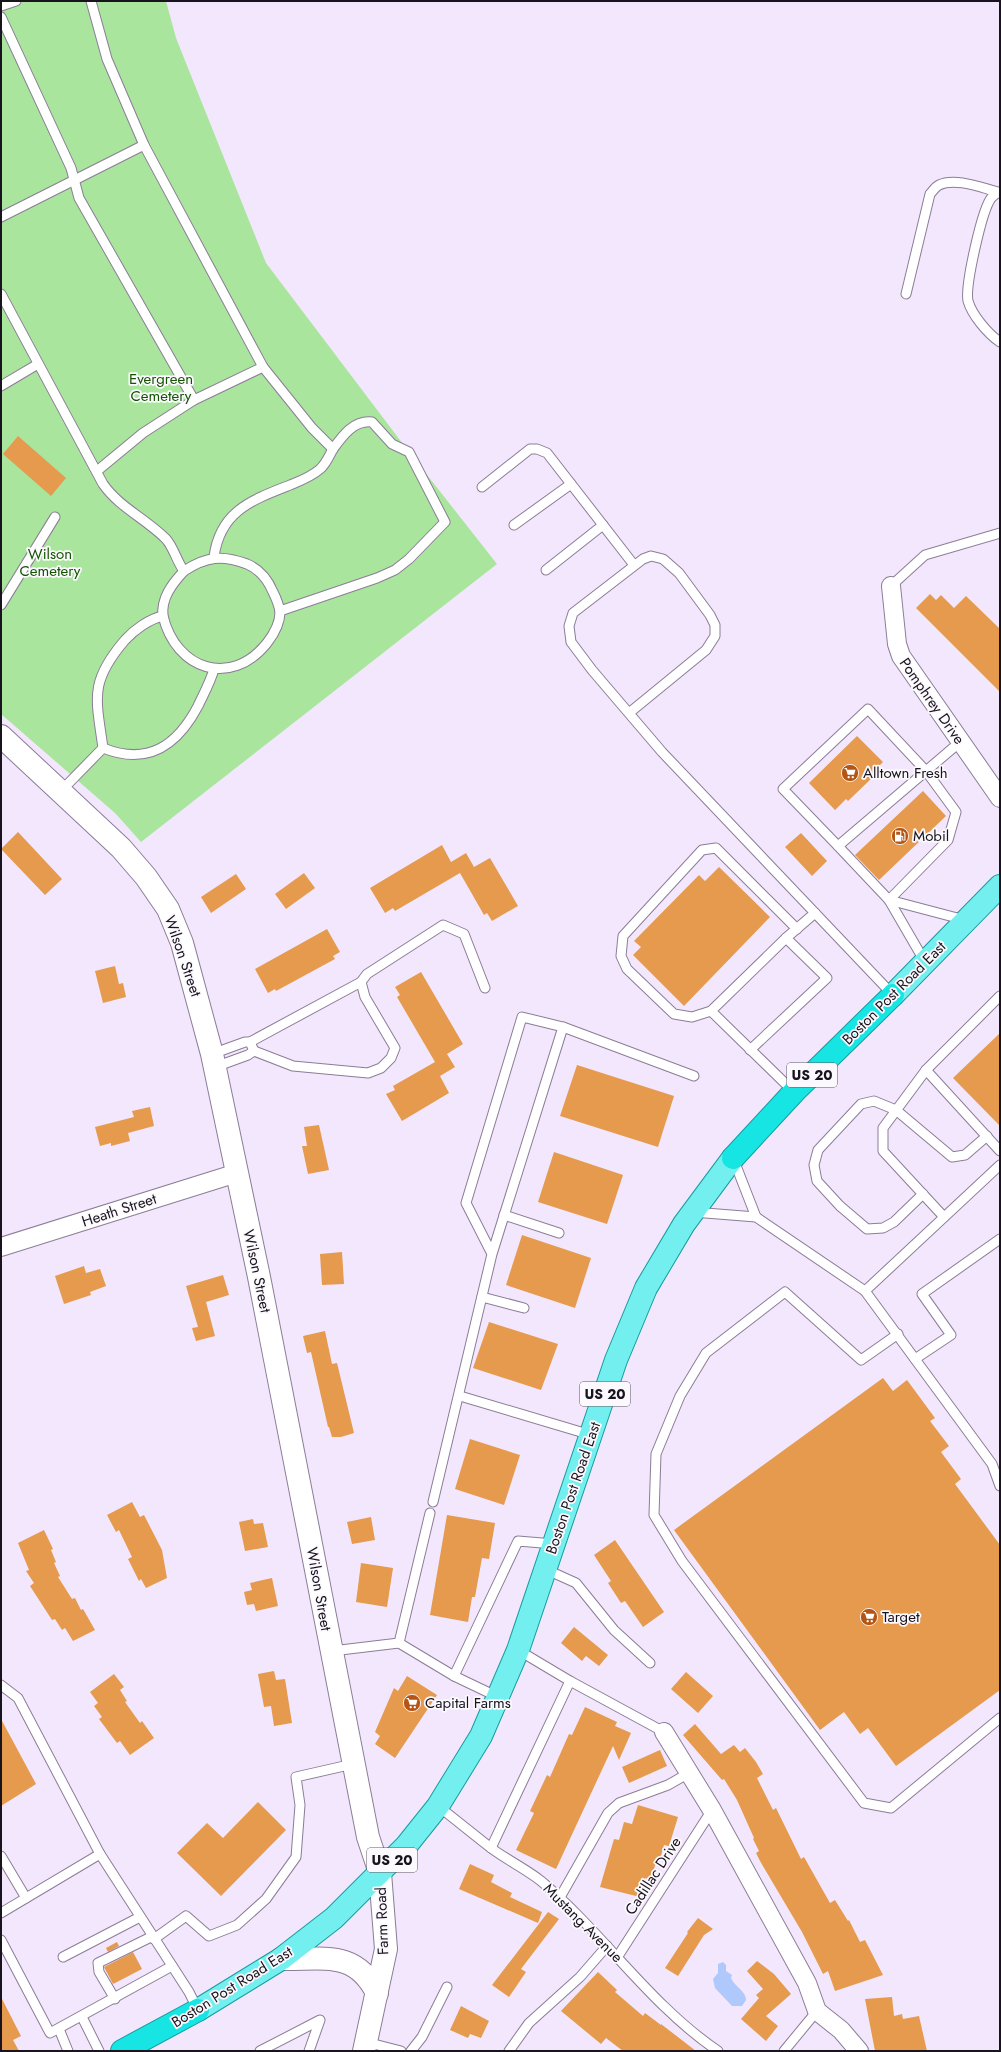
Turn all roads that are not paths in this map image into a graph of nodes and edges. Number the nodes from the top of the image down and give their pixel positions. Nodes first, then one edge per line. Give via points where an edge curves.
1 (16, 1) edge
2 (91, 1) edge
3 (1, 6) edge
4 (1, 17) edge
5 (144, 145) junction
6 (74, 180) junction
7 (999, 192) edge
8 (1, 217) edge
9 (1, 294) edge
10 (906, 294) dead end
11 (1000, 342) edge
12 (38, 364) junction
13 (263, 367) junction
14 (1, 386) edge
15 (194, 400) junction
16 (333, 449) junction
17 (97, 471) junction
18 (571, 484) junction
19 (482, 487) dead end
20 (55, 517) dead end
21 (514, 525) dead end
22 (603, 525) junction
23 (1000, 533) edge
24 (214, 557) junction
25 (634, 566) junction
26 (546, 570) dead end
27 (184, 571) junction
28 (891, 586) joint
29 (1, 605) edge
30 (280, 611) junction
31 (163, 616) junction
32 (214, 669) junction
33 (629, 713) junction
34 (1, 736) edge
35 (960, 742) junction
36 (103, 748) junction
37 (926, 771) junction
38 (60, 792) junction
39 (1000, 798) edge
40 (838, 846) junction
41 (1000, 886) edge
42 (889, 900) junction
43 (815, 913) junction
44 (967, 920) junction
45 (797, 929) junction
46 (786, 938) junction
47 (925, 962) junction
48 (362, 982) junction
49 (485, 988) dead end
50 (893, 995) junction
51 (1000, 996) edge
52 (711, 1011) junction
53 (563, 1027) junction
54 (250, 1042) junction
55 (750, 1050) junction
56 (254, 1051) junction
57 (214, 1060) junction
58 (926, 1070) junction
59 (694, 1076) dead end
60 (794, 1092) junction
61 (896, 1110) junction
62 (987, 1136) junction
63 (1000, 1151) edge
64 (733, 1158) junction
65 (1000, 1164) edge
66 (237, 1173) junction
67 (923, 1194) junction
68 (692, 1212) junction
69 (504, 1215) junction
70 (756, 1217) junction
71 (944, 1217) junction
72 (559, 1233) dead end
73 (1000, 1239) edge
74 (1, 1247) edge
75 (492, 1254) junction
76 (865, 1291) junction
77 (482, 1296) junction
78 (524, 1308) dead end
79 (898, 1334) junction
80 (915, 1358) junction
81 (460, 1396) junction
82 (591, 1435) junction
83 (1000, 1486) edge
84 (434, 1502) dead end
85 (430, 1513) dead end
86 (554, 1544) junction
87 (546, 1569) junction
88 (399, 1643) junction
89 (518, 1650) junction
90 (330, 1652) junction
91 (650, 1663) dead end
92 (454, 1676) junction
93 (570, 1681) junction
94 (1, 1685) edge
95 (498, 1697) junction
96 (1000, 1718) edge
97 (664, 1732) joint
98 (353, 1764) junction
99 (689, 1773) junction
100 (438, 1806) junction
101 (712, 1810) junction
102 (491, 1848) junction
103 (100, 1854) junction
104 (1, 1856) edge
105 (380, 1873) junction
106 (26, 1898) junction
107 (559, 1899) junction
108 (1, 1913) edge
109 (140, 1917) junction
110 (154, 1938) junction
111 (1, 1940) edge
112 (607, 1946) junction
113 (618, 1956) junction
114 (63, 1957) dead end
115 (281, 1959) junction
116 (172, 1966) junction
117 (447, 1987) dead end
118 (377, 1993) junction
119 (115, 1999) junction
120 (198, 2010) junction
121 (817, 2011) junction
122 (82, 2017) junction
123 (59, 2029) junction
124 (365, 2046) edge
125 (68, 2051) edge
126 (99, 2051) edge
127 (122, 2051) edge
128 (260, 2051) edge
129 (309, 2051) edge
130 (401, 2051) edge
131 (411, 2051) edge
132 (509, 2051) edge
133 (718, 2051) edge
134 (784, 2051) edge
135 (859, 2051) edge

1 - 3 lane
2 - 5 lane via 107,59
4 - 6 lane via 71,168
5 - 6 lane
5 - 13 lane
6 - 8 lane
6 - 15 lane via 79,198
7 - 10 lane via 957,183 937,186 930,194
7 - 11 lane via 992,198 986,212 967,289 971,310
9 - 12 lane
12 - 14 lane
12 - 17 lane
13 - 15 lane
13 - 16 lane via 312,428
15 - 17 lane via 143,433
16 - 24 lane via 326,462 310,476 257,498 232,515 215,544
16 - 30 lane via 341,437 357,424 364,421 372,422 392,444 409,452 445,522 395,570
17 - 27 lane via 111,494 149,523 167,541
18 - 19 lane via 547,453 538,448 530,449
18 - 21 lane
18 - 22 lane
20 - 29 lane
22 - 25 lane
22 - 26 lane
23 - 28 lane, Pomphrey Drive via 925,555
24 - 27 lane
24 - 30 lane via 253,566 272,588
25 - 33 lane via 577,610 569,626 571,642
25 - 33 lane via 651,556 664,559 679,573 710,615 716,636 706,650
27 - 31 lane via 164,602
28 - 35 street, Pomphrey Drive via 899,653
30 - 32 lane via 278,625 258,653 236,666
31 - 32 lane via 174,642 181,651 195,663
31 - 36 lane via 152,620 128,637 104,667 99,679 97,696
32 - 36 lane via 211,682 191,719 168,744 156,751 124,756
33 - 43 lane via 662,752
34 - 38 street, Wilson Street
35 - 37 lane
35 - 39 street, Pomphrey Drive
36 - 38 lane
37 - 40 lane
37 - 40 lane via 868,709 783,789
37 - 42 lane via 956,812 948,840
38 - 57 street, Wilson Street via 122,848 168,909 182,943
40 - 42 lane
41 - 44 main road, Boston Post Road East / US 20
42 - 44 lane
42 - 47 lane
43 - 45 lane
43 - 50 lane
44 - 47 main road, Boston Post Road East / US 20
45 - 46 lane
45 - 52 lane via 716,848 702,850 623,936 621,956 627,969 674,1014 692,1017
46 - 52 lane
46 - 55 lane via 827,978
47 - 50 main road, Boston Post Road East / US 20
48 - 49 lane via 367,974 443,926 464,934
48 - 54 lane
48 - 56 lane via 365,997 395,1048 391,1058 381,1068 368,1073 294,1066
50 - 60 highway, Boston Post Road East / US 20
51 - 58 lane
52 - 55 lane
53 - 59 lane
53 - 69 lane
53 - 75 lane via 522,1017 466,1203
54 - 56 lane
54 - 57 lane via 245,1042
55 - 60 lane
56 - 57 lane via 248,1055
57 - 66 street, Wilson Street
58 - 61 lane
58 - 62 lane
60 - 64 highway, Boston Post Road East / US 20
61 - 62 lane via 952,1157 965,1155
61 - 67 lane via 884,1128 883,1151
61 - 67 lane via 874,1101 861,1104 818,1150 814,1165 817,1181 840,1206 867,1229 883,1228 894,1222
62 - 63 lane
64 - 68 main road, Boston Post Road East / US 20
64 - 70 lane
65 - 71 lane
66 - 74 street, Heath Street
66 - 90 street, Wilson Street via 282,1389
67 - 71 lane
68 - 70 lane
68 - 82 main road, Boston Post Road East / US 20 via 646,1288 616,1360
69 - 72 lane
69 - 75 lane
70 - 76 lane
71 - 76 lane
73 - 80 lane via 922,1294 951,1335
75 - 77 lane
76 - 79 lane
77 - 78 lane
77 - 81 lane
79 - 80 lane
79 - 96 lane via 861,1360 785,1292 706,1353 680,1396 656,1454 654,1515 682,1561 864,1803 891,1808
80 - 83 lane via 992,1464
81 - 82 lane
81 - 84 lane
82 - 86 main road, Boston Post Road East / US 20
85 - 88 lane
86 - 87 main road, Boston Post Road East / US 20
86 - 92 lane via 518,1540
87 - 89 main road, Boston Post Road East / US 20
87 - 91 lane via 576,1583 614,1630
88 - 90 lane
88 - 92 lane
89 - 93 lane
89 - 95 main road, Boston Post Road East / US 20
90 - 98 street, Wilson Street
92 - 95 lane
93 - 97 lane
93 - 102 lane
94 - 103 lane via 18,1698
95 - 100 main road, Boston Post Road East / US 20 via 482,1736
97 - 99 street
98 - 105 street, Wilson Street via 368,1837
98 - 110 lane via 296,1777 300,1805 296,1857 266,1899 237,1925 208,1936 186,1916
99 - 101 street
99 - 107 lane via 668,1785 620,1803 608,1813
100 - 102 lane, Mustang Avenue
100 - 105 main road, Boston Post Road East / US 20
101 - 113 lane, Cadillac Drive
101 - 121 street via 807,1983
102 - 107 lane, Mustang Avenue via 540,1881
103 - 106 lane
103 - 109 lane
104 - 106 lane
105 - 115 main road, Boston Post Road East / US 20 via 334,1918
105 - 118 street, Farm Road via 386,1949
106 - 108 lane
107 - 112 lane, Mustang Avenue
109 - 110 lane
109 - 114 lane
110 - 116 lane
110 - 119 lane via 98,1963 99,1972
111 - 123 lane via 50,2033
112 - 113 lane, Mustang Avenue
112 - 132 lane via 580,1977 529,2023
113 - 133 lane, Mustang Avenue via 647,1990 698,2037
115 - 118 street, Farm Road via 342,1960 359,1968
115 - 120 main road, Boston Post Road East / US 20
116 - 119 lane
116 - 120 lane
117 - 131 lane via 422,2037
118 - 124 street, Farm Road
119 - 122 lane
120 - 127 highway, Boston Post Road East / US 20
121 - 134 lane
121 - 135 street via 841,2030
122 - 123 lane
122 - 126 lane
123 - 125 lane
124 - 130 lane
128 - 129 lane via 320,2020

